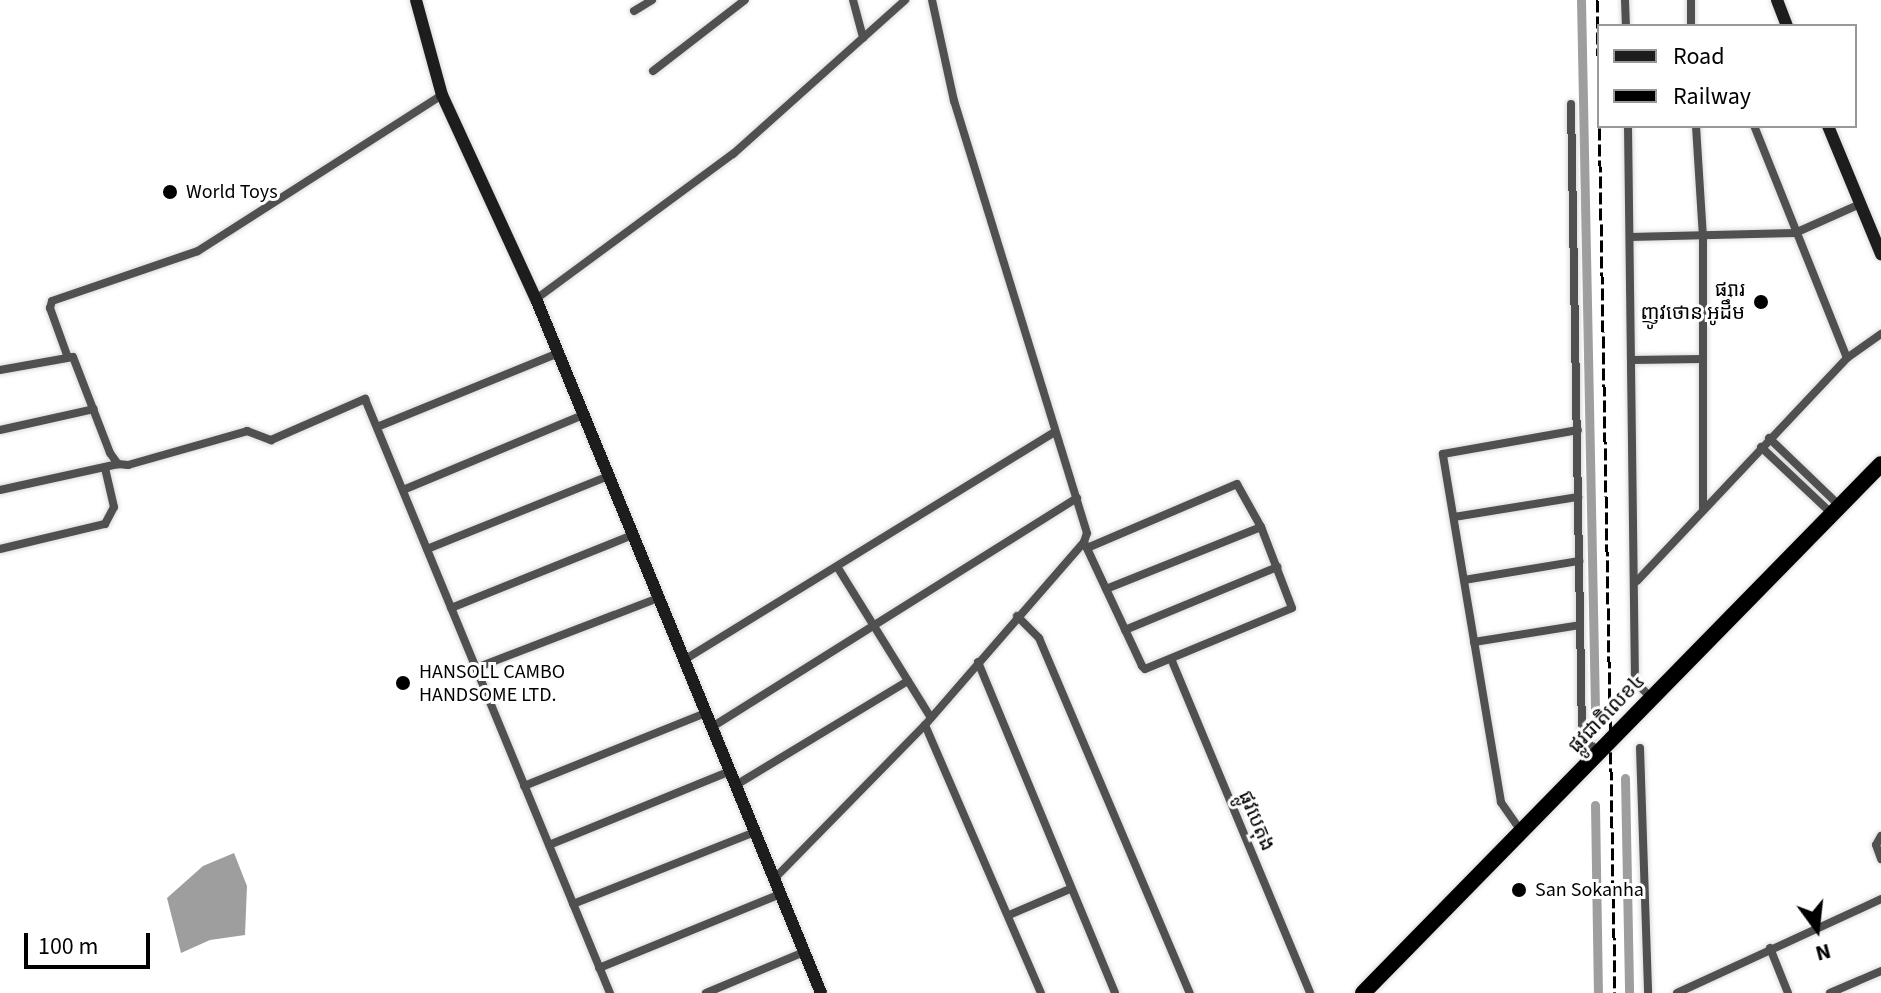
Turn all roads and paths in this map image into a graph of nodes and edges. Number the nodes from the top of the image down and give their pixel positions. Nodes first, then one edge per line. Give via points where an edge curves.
1 (416, 0) edge
2 (652, 0) edge
3 (745, 0) edge
4 (853, 0) edge
5 (905, 0) edge
6 (932, 0) edge
7 (1625, 0) edge
8 (1691, 0) edge
9 (1777, 0) edge
10 (634, 11) dead end
11 (1626, 24) edge
12 (1691, 24) edge
13 (1786, 24) edge
14 (863, 38) junction
15 (653, 71) dead end
16 (442, 95) junction
17 (1571, 104) dead end
18 (1628, 128) edge
19 (1696, 128) edge
20 (1755, 128) edge
21 (1829, 128) edge
22 (1860, 204) junction
23 (1795, 233) junction
24 (1630, 237) junction
25 (1703, 237) junction
26 (1881, 254) edge
27 (536, 299) junction
28 (1881, 334) edge
29 (558, 353) junction
30 (67, 355) junction
31 (1847, 358) junction
32 (1702, 359) junction
33 (1632, 360) junction
34 (0, 370) edge
35 (94, 409) junction
36 (583, 415) junction
37 (377, 427) junction
38 (0, 430) edge
39 (1578, 430) junction
40 (1054, 432) junction
41 (1769, 438) junction
42 (1761, 447) junction
43 (118, 464) junction
44 (1881, 464) edge
45 (105, 468) junction
46 (609, 476) junction
47 (0, 490) edge
48 (403, 490) junction
49 (1578, 497) junction
50 (1077, 498) junction
51 (1703, 509) junction
52 (1836, 510) junction
53 (1454, 517) junction
54 (1261, 527) junction
55 (633, 535) junction
56 (1086, 545) junction
57 (0, 549) edge
58 (427, 549) junction
59 (1579, 561) junction
60 (1277, 567) junction
61 (838, 568) junction
62 (1464, 580) junction
63 (1636, 581) junction
64 (1106, 589) junction
65 (658, 598) junction
66 (451, 608) junction
67 (1017, 616) junction
68 (1580, 625) junction
69 (874, 628) junction
70 (1125, 630) junction
71 (1474, 642) junction
72 (684, 660) junction
73 (1172, 661) junction
74 (978, 662) junction
75 (476, 668) junction
76 (908, 681) junction
77 (1651, 698) junction
78 (706, 713) junction
79 (928, 722) junction
80 (712, 727) junction
81 (1640, 748) dead end
82 (1598, 752) junction
83 (730, 771) junction
84 (736, 785) junction
85 (524, 786) junction
86 (1521, 831) junction
87 (755, 832) junction
88 (1881, 836) edge
89 (549, 845) junction
90 (1881, 859) edge
91 (774, 879) junction
92 (1070, 889) junction
93 (780, 894) junction
94 (1881, 899) edge
95 (573, 904) junction
96 (1009, 915) junction
97 (1770, 948) junction
98 (804, 952) junction
99 (599, 968) junction
100 (1881, 971) edge
101 (610, 993) edge
102 (706, 993) edge
103 (821, 993) edge
104 (1041, 993) edge
105 (1115, 993) edge
106 (1190, 993) edge
107 (1310, 993) edge
108 (1363, 993) edge
109 (1648, 993) edge
110 (1677, 993) edge
111 (1788, 993) edge
112 (1830, 993) edge

1 - 16 street
2 - 10 street
3 - 15 street
4 - 14 street
5 - 14 street
6 - 40 street via 954,101
7 - 11 street
8 - 12 street
9 - 13 street
14 - 27 street via 733,154
16 - 27 street
16 - 30 street via 198,251 52,301
17 - 39 street
18 - 24 street
19 - 25 street
20 - 23 street
21 - 22 street
22 - 23 street
22 - 26 street
23 - 25 street
23 - 31 street
24 - 25 street
24 - 33 street
25 - 32 street
27 - 29 street
28 - 31 street
29 - 36 street
29 - 37 street
30 - 34 street
30 - 35 street via 79,365
31 - 41 street
32 - 33 street
32 - 51 street
33 - 63 street
35 - 38 street
35 - 43 street
36 - 46 street
36 - 48 street
37 - 43 street via 365,399 271,440 247,431
37 - 48 street
39 - 49 street
39 - 53 street via 1443,454
40 - 50 street
40 - 61 street
41 - 42 street
41 - 52 street
42 - 51 street
42 - 52 street
43 - 45 street
44 - 52 highway, ផ្លូវជាតិលេខ៤
45 - 47 street
45 - 57 street via 114,507 105,524
46 - 55 street
46 - 58 street
48 - 58 street
49 - 53 street
49 - 59 street
50 - 56 street via 1086,522
50 - 69 street
51 - 63 street
52 - 77 highway, ផ្លូវជាតិលេខ៤
53 - 62 street
54 - 56 street via 1233,484
54 - 60 street
54 - 64 street
55 - 65 street
55 - 66 street
56 - 64 street
56 - 67 street
58 - 66 street
59 - 62 street
59 - 68 street
60 - 70 street
60 - 73 street via 1289,610
61 - 69 street
61 - 72 street
62 - 71 street
63 - 77 street via 1635,681
64 - 70 street
65 - 72 street
65 - 75 street
66 - 75 street
67 - 74 street
67 - 106 street via 1039,638
68 - 71 street
68 - 82 street via 1582,735
69 - 76 street
69 - 80 street
70 - 73 street via 1145,669
71 - 86 street via 1501,802
72 - 78 street
73 - 107 street, ផ្លូវបេតុង
74 - 79 street
74 - 92 street
75 - 85 street
76 - 79 street
76 - 84 street
77 - 82 highway, ផ្លូវជាតិលេខ៤
78 - 80 street
78 - 85 street
79 - 91 street
79 - 96 street
80 - 83 street
81 - 109 street
82 - 86 highway, ផ្លូវជាតិលេខ៤
83 - 84 street
83 - 89 street
84 - 87 street
85 - 89 street
86 - 108 highway, ផ្លូវជាតិលេខ៤
87 - 91 street
87 - 95 street
88 - 90 street via 1876,845
89 - 95 street
91 - 93 street
92 - 96 street
92 - 105 street
93 - 98 street
93 - 99 street
94 - 97 street
95 - 99 street
96 - 104 street
97 - 110 street
97 - 111 street
98 - 102 street
98 - 103 street
99 - 101 street
100 - 112 street

